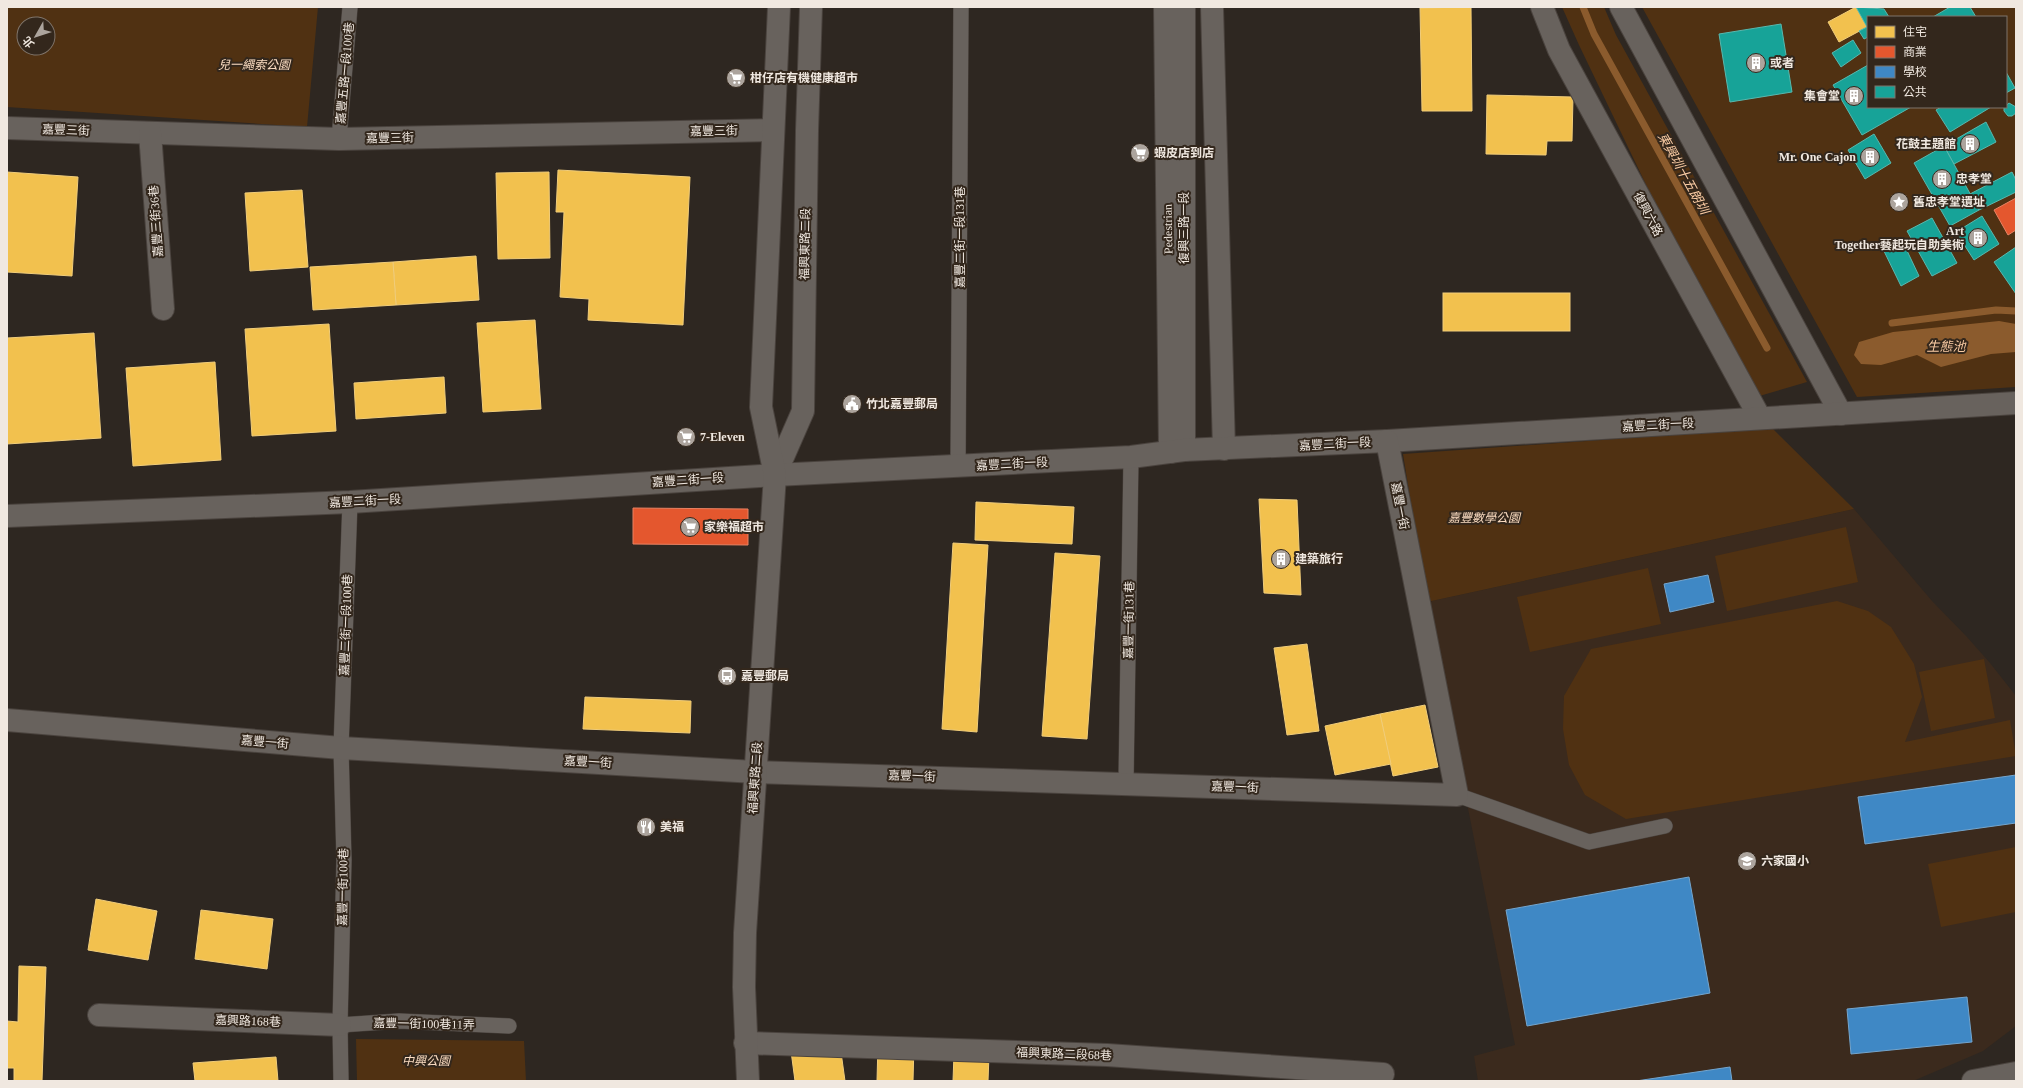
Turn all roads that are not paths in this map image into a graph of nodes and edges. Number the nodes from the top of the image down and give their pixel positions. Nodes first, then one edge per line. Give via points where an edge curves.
1 (350, 7) edge
2 (779, 7) edge
3 (811, 7) edge
4 (961, 7) edge
5 (1165, 7) edge
6 (1184, 7) edge
7 (1212, 7) edge
8 (1542, 7) edge
9 (1620, 7) edge
10 (7, 128) edge
11 (773, 130) junction
12 (150, 133) junction
13 (339, 139) junction
14 (163, 309) dead end
15 (2016, 403) edge
16 (1841, 414) junction
17 (1760, 418) junction
18 (1387, 441) junction
19 (1224, 449) junction
20 (1177, 451) junction
21 (1131, 457) junction
22 (958, 467) junction
23 (775, 475) junction
24 (350, 502) junction
25 (7, 516) edge
26 (7, 720) edge
27 (341, 748) junction
28 (755, 772) junction
29 (1126, 783) junction
30 (1457, 795) junction
31 (1664, 826) dead end
32 (99, 1015) dead end
33 (340, 1025) junction
34 (508, 1026) dead end
35 (745, 1043) junction
36 (2016, 1073) edge
37 (1383, 1074) dead end
38 (341, 1081) edge
39 (748, 1081) edge
40 (1973, 1081) edge

1 - 13 lane, 嘉豐五路一段100巷
2 - 11 street, 福興東路二段
3 - 23 street, 福興東路二段 via 806,130 803,410
4 - 22 lane, 嘉豐二街一段131巷
5 - 20 street, Pedestrian
6 - 20 street, 復興三路一段
7 - 19 street
8 - 17 street, 復興六路 via 1559,50
9 - 16 street
10 - 12 street, 嘉豐三街
11 - 13 street, 嘉豐三街
11 - 23 street, 福興東路二段 via 761,407
12 - 13 street, 嘉豐三街
12 - 14 street, 嘉豐三街36巷
15 - 16 street, 嘉豐二街一段
16 - 17 street, 嘉豐二街一段
17 - 18 street, 嘉豐二街一段
18 - 19 street, 嘉豐二街一段
18 - 30 street, 嘉豐一街
19 - 20 street, 嘉豐二街一段
20 - 21 street, 嘉豐二街一段
21 - 22 street, 嘉豐二街一段
21 - 29 lane, 嘉豐一街131巷
22 - 23 street, 嘉豐二街一段
23 - 24 street, 嘉豐二街一段
23 - 28 street, 福興東路二段
24 - 25 street, 嘉豐二街一段
24 - 27 lane, 嘉豐二街一段100巷
26 - 27 street, 嘉豐一街
27 - 28 street, 嘉豐一街
27 - 33 lane, 嘉豐一街100巷 via 344,860
28 - 29 street, 嘉豐一街
28 - 35 street, 福興東路二段 via 745,933
29 - 30 street, 嘉豐一街
30 - 31 lane via 1589,842
32 - 33 street, 嘉興路168巷
33 - 34 lane, 嘉豐一街100巷11弄 via 399,1021
33 - 38 lane
35 - 37 street, 福興東路二段68巷 via 1107,1055
35 - 39 street, 福興東路二段
36 - 40 street

